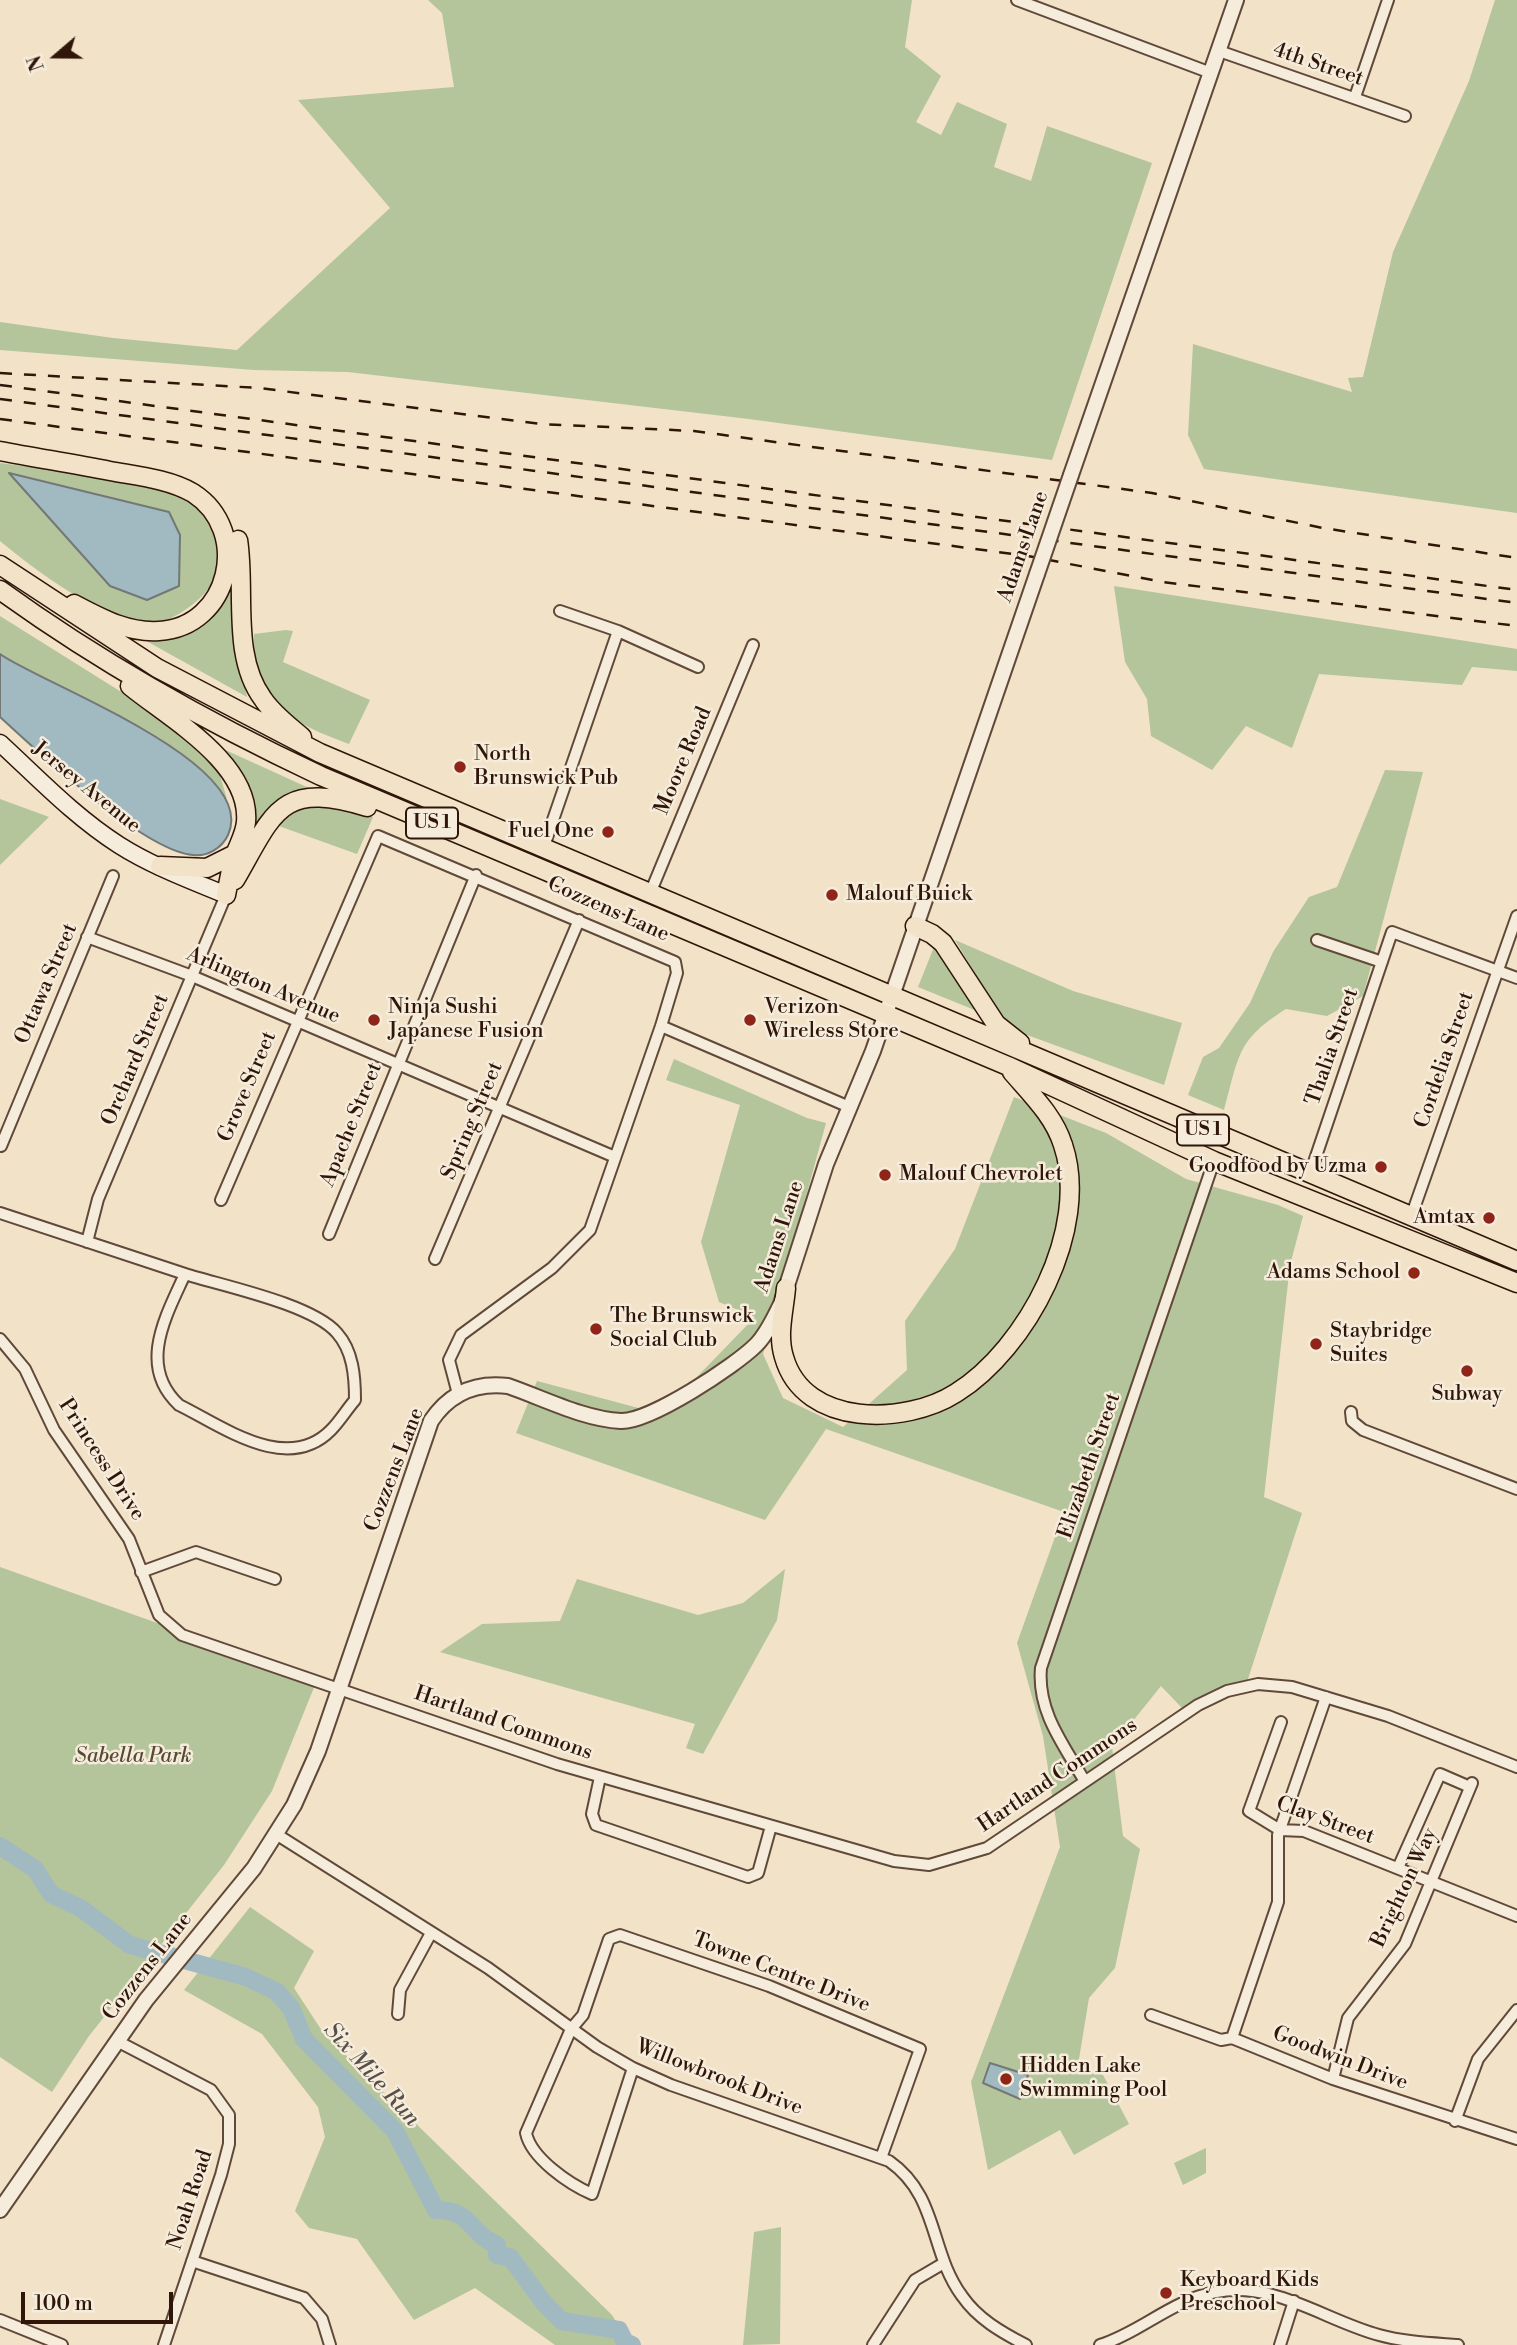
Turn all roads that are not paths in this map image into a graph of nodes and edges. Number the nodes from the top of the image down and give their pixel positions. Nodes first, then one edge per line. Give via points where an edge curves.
1 (1017, 0) edge
2 (1236, 0) edge
3 (1388, 0) edge
4 (1219, 51) junction
5 (1211, 73) junction
6 (1355, 97) junction
7 (1405, 116) dead end
8 (0, 439) edge
9 (0, 451) edge
10 (2, 566) edge
11 (0, 590) edge
12 (560, 611) dead end
13 (618, 631) junction
14 (79, 645) junction
15 (753, 645) dead end
16 (698, 667) dead end
17 (0, 743) edge
18 (320, 752) junction
19 (378, 836) joint
20 (466, 838) junction
21 (543, 849) junction
22 (235, 854) junction
23 (160, 866) junction
24 (476, 875) junction
25 (113, 876) dead end
26 (651, 891) junction
27 (226, 895) junction
28 (1517, 916) edge
29 (579, 920) junction
30 (915, 926) junction
31 (88, 937) junction
32 (1317, 940) dead end
33 (1382, 961) junction
34 (1497, 970) junction
35 (192, 976) junction
36 (1517, 978) edge
37 (891, 996) junction
38 (884, 1016) junction
39 (297, 1021) junction
40 (661, 1026) junction
41 (1045, 1062) junction
42 (397, 1065) junction
43 (1007, 1066) junction
44 (848, 1107) junction
45 (499, 1110) junction
46 (1, 1146) edge
47 (615, 1157) junction
48 (1214, 1161) junction
49 (1310, 1174) junction
50 (221, 1200) dead end
51 (0, 1213) edge
52 (1411, 1217) junction
53 (328, 1234) dead end
54 (87, 1242) junction
55 (435, 1259) dead end
56 (1517, 1261) edge
57 (185, 1273) junction
58 (1517, 1283) edge
59 (786, 1288) junction
60 (0, 1339) edge
61 (458, 1394) junction
62 (1351, 1412) dead end
63 (1517, 1489) edge
64 (141, 1572) junction
65 (275, 1580) dead end
66 (340, 1688) junction
67 (1326, 1697) junction
68 (1281, 1722) dead end
69 (1517, 1767) edge
70 (600, 1777) junction
71 (1084, 1780) junction
72 (771, 1826) junction
73 (1280, 1830) junction
74 (276, 1834) junction
75 (1398, 1868) junction
76 (1433, 1880) junction
77 (1517, 1916) edge
78 (431, 1933) junction
79 (1517, 2010) edge
80 (398, 2014) dead end
81 (1151, 2015) dead end
82 (572, 2029) junction
83 (1232, 2038) junction
84 (117, 2042) junction
85 (633, 2068) junction
86 (1333, 2079) junction
87 (1455, 2121) junction
88 (1517, 2139) edge
89 (881, 2158) junction
90 (0, 2210) edge
91 (192, 2261) junction
92 (944, 2263) junction
93 (1294, 2301) junction
94 (0, 2320) edge
95 (1106, 2344) edge
96 (62, 2345) edge
97 (164, 2345) edge
98 (330, 2345) edge
99 (873, 2345) edge
100 (1026, 2345) edge
101 (1280, 2345) edge
102 (1458, 2345) edge

1 - 5 street
2 - 4 street, Adams Lane
3 - 6 street
4 - 5 street, Adams Lane
4 - 6 street, 4th Street
5 - 30 street, Adams Lane, bridge
6 - 7 street, 4th Street
8 - 18 highway via 155,467 191,479 213,495 237,535 251,679 269,707
9 - 10 highway via 186,490 215,515 226,539 228,558 222,586 210,604 190,622 163,631 118,625
10 - 18 highway, US 1 via 157,668
11 - 14 highway, US 1
12 - 13 street
13 - 16 street
13 - 21 street
14 - 20 highway, US 1 via 235,735
14 - 22 highway via 189,730 223,765 237,786 246,814
15 - 26 street, Moore Road
17 - 23 main road, Jersey Avenue via 100,832
18 - 21 highway, US 1
19 - 24 street, Cozzens Lane
19 - 39 street, Grove Street
20 - 27 highway via 344,800 308,798 286,806 267,821
20 - 38 highway, US 1
21 - 26 highway, US 1
22 - 23 highway via 207,868
22 - 27 highway
23 - 27 main road, Jersey Avenue
24 - 29 street, Cozzens Lane
24 - 42 street, Apache Street
25 - 31 street, Ottawa Street
26 - 37 highway, US 1
27 - 35 street, Orchard Street
28 - 34 street, Cordelia Street
29 - 40 street, Cozzens Lane via 675,962 677,973
29 - 45 street, Spring Street
30 - 37 street, Adams Lane
30 - 41 highway via 943,943 1000,1029
31 - 35 street, Arlington Avenue
31 - 46 street, Ottawa Street
32 - 33 street
33 - 34 street, Thalia Street via 1392,932
33 - 49 street, Thalia Street
34 - 36 street
34 - 52 street, Cordelia Street
35 - 39 street, Arlington Avenue
35 - 54 street, Orchard Street via 98,1199
37 - 38 street, Adams Lane
37 - 41 highway, US 1
38 - 43 highway, US 1
38 - 44 street, Adams Lane
39 - 42 street, Arlington Avenue
39 - 50 street, Grove Street
40 - 44 street
40 - 47 street, Cozzens Lane
41 - 49 highway, US 1
42 - 45 street, Arlington Avenue
42 - 53 street, Apache Street
43 - 48 highway, US 1
43 - 59 highway via 1060,1136 1068,1163 1068,1199 1063,1235 1047,1281 1014,1337 989,1367 957,1392 918,1410 873,1415 829,1405 803,1389 784,1358 781,1336
44 - 59 street, Adams Lane
45 - 47 street, Arlington Avenue
45 - 55 street, Spring Street
47 - 61 street, Cozzens Lane via 590,1230 581,1242 456,1341 449,1360
48 - 58 highway, US 1
48 - 71 street, Elizabeth Street via 1041,1668 1039,1690 1050,1721
49 - 52 highway, US 1
51 - 54 street
52 - 56 highway, US 1
54 - 57 street
57 - 57 street via 289,1306 320,1319 337,1333 350,1353 355,1400 331,1431 316,1441 281,1450 179,1405 168,1395 158,1373 159,1333
59 - 61 street, Adams Lane via 755,1347 644,1417 607,1419 500,1385
60 - 64 street, Princess Drive via 25,1369 54,1430 129,1538
61 - 66 street, Cozzens Lane via 431,1421
62 - 63 street via 1352,1421 1363,1430
64 - 65 street via 196,1552
64 - 66 street, Princess Drive via 159,1615 182,1635
66 - 70 street, Hartland Commons
66 - 74 street, Cozzens Lane via 307,1779
67 - 69 street, Hartland Commons
67 - 71 street, Hartland Commons via 1292,1686 1258,1684 1227,1691
67 - 73 street
68 - 73 street, Clay Street via 1249,1811
70 - 72 street, Hartland Commons
70 - 72 street via 592,1814 596,1825 748,1877 758,1873
71 - 72 street, Hartland Commons via 986,1848 929,1865 894,1861
73 - 75 street, Clay Street via 1304,1831
73 - 83 street via 1278,1902
74 - 78 street, Willowbrook Drive
74 - 84 street, Cozzens Lane
75 - 76 street, Clay Street
75 - 76 street, Brighton Way via 1440,1774 1471,1785
76 - 77 street, Clay Street
76 - 86 street, Brighton Way via 1405,1944 1348,2018
78 - 80 street via 400,1990
78 - 82 street, Willowbrook Drive
79 - 87 street via 1478,2059
81 - 83 street, Goodwin Drive via 1221,2040
82 - 85 street, Willowbrook Drive
82 - 85 street via 526,2133 530,2147 576,2187 592,2194
82 - 89 street, Towne Centre Drive via 583,2015 609,1940 620,1936 769,1986 920,2049
83 - 86 street, Goodwin Drive
84 - 90 street, Cozzens Lane
84 - 91 street, Noah Road via 211,2090 229,2115 229,2144
85 - 89 street, Willowbrook Drive
86 - 87 street, Goodwin Drive
87 - 88 street, Goodwin Drive
89 - 92 street, Willowbrook Drive via 909,2175 924,2203
91 - 97 street, Noah Road
91 - 98 street via 304,2298 322,2319
92 - 99 street via 915,2280
92 - 100 street, Willowbrook Drive via 976,2314
93 - 95 street via 1252,2291 1213,2292 1177,2304
93 - 101 street
93 - 102 street via 1381,2336
94 - 96 street

